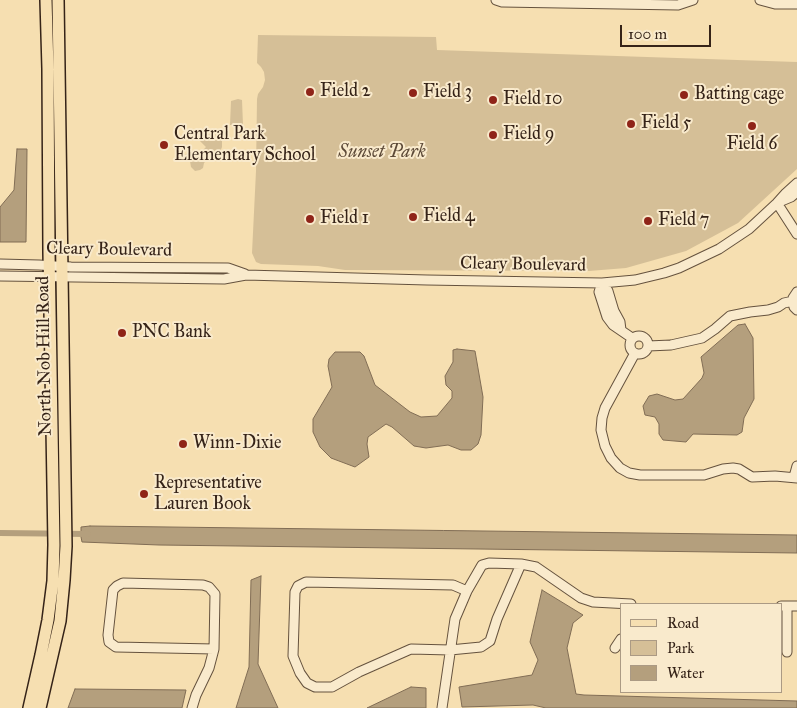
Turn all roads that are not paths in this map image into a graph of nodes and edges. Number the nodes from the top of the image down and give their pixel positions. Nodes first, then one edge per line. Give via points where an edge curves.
1 (46, 0) edge
2 (58, 0) edge
3 (496, 0) edge
4 (693, 0) edge
5 (760, 0) edge
6 (510, 1) edge
7 (611, 2) edge
8 (797, 4) edge
9 (797, 182) edge
10 (797, 192) edge
11 (777, 203) junction
12 (797, 234) edge
13 (0, 264) edge
14 (56, 271) junction
15 (0, 276) edge
16 (602, 283) junction
17 (797, 292) edge
18 (793, 301) junction
19 (797, 310) edge
20 (632, 338) junction
21 (648, 346) junction
22 (635, 353) junction
23 (797, 466) edge
24 (795, 478) edge
25 (521, 564) junction
26 (467, 591) junction
27 (620, 603) edge
28 (784, 606) edge
29 (797, 606) edge
30 (620, 640) edge
31 (615, 648) dead end
32 (214, 649) junction
33 (450, 650) junction
34 (787, 652) dead end
35 (29, 708) edge
36 (40, 708) edge
37 (192, 708) edge
38 (442, 708) edge

1 - 14 main road, North Nob Hill Road
2 - 14 main road, North Nob Hill Road via 61,168
3 - 6 street
4 - 7 street via 678,5
5 - 8 street
6 - 7 street
9 - 11 street, Cleary Boulevard
10 - 11 street, Cleary Boulevard
11 - 12 street
11 - 16 street, Cleary Boulevard via 732,241 691,263 635,280
13 - 14 street, Cleary Boulevard
14 - 15 street, Cleary Boulevard
14 - 16 street, Cleary Boulevard via 224,279 246,275
14 - 35 main road, North Nob Hill Road via 53,580 42,655
14 - 36 main road, North Nob Hill Road via 66,546 60,621
16 - 20 street via 599,292 607,317
17 - 18 street
18 - 19 street
18 - 21 street via 768,310 730,316 702,338
20 - 21 street via 642,336
20 - 22 street via 629,345
21 - 22 street via 642,354
22 - 24 street via 602,418 605,446 620,468 640,475 704,475 733,468 752,477
23 - 24 street
25 - 26 street via 482,564
25 - 27 street via 536,568 581,598
25 - 33 street via 490,641 481,647
26 - 33 street via 455,619
26 - 33 street via 453,585 306,582 295,592 293,656 307,683 316,687 332,687 411,649
28 - 29 street
28 - 34 street
30 - 31 street
32 - 32 street via 215,594 209,587 123,583 113,590 108,635 109,642 116,647
32 - 37 street
33 - 38 street

